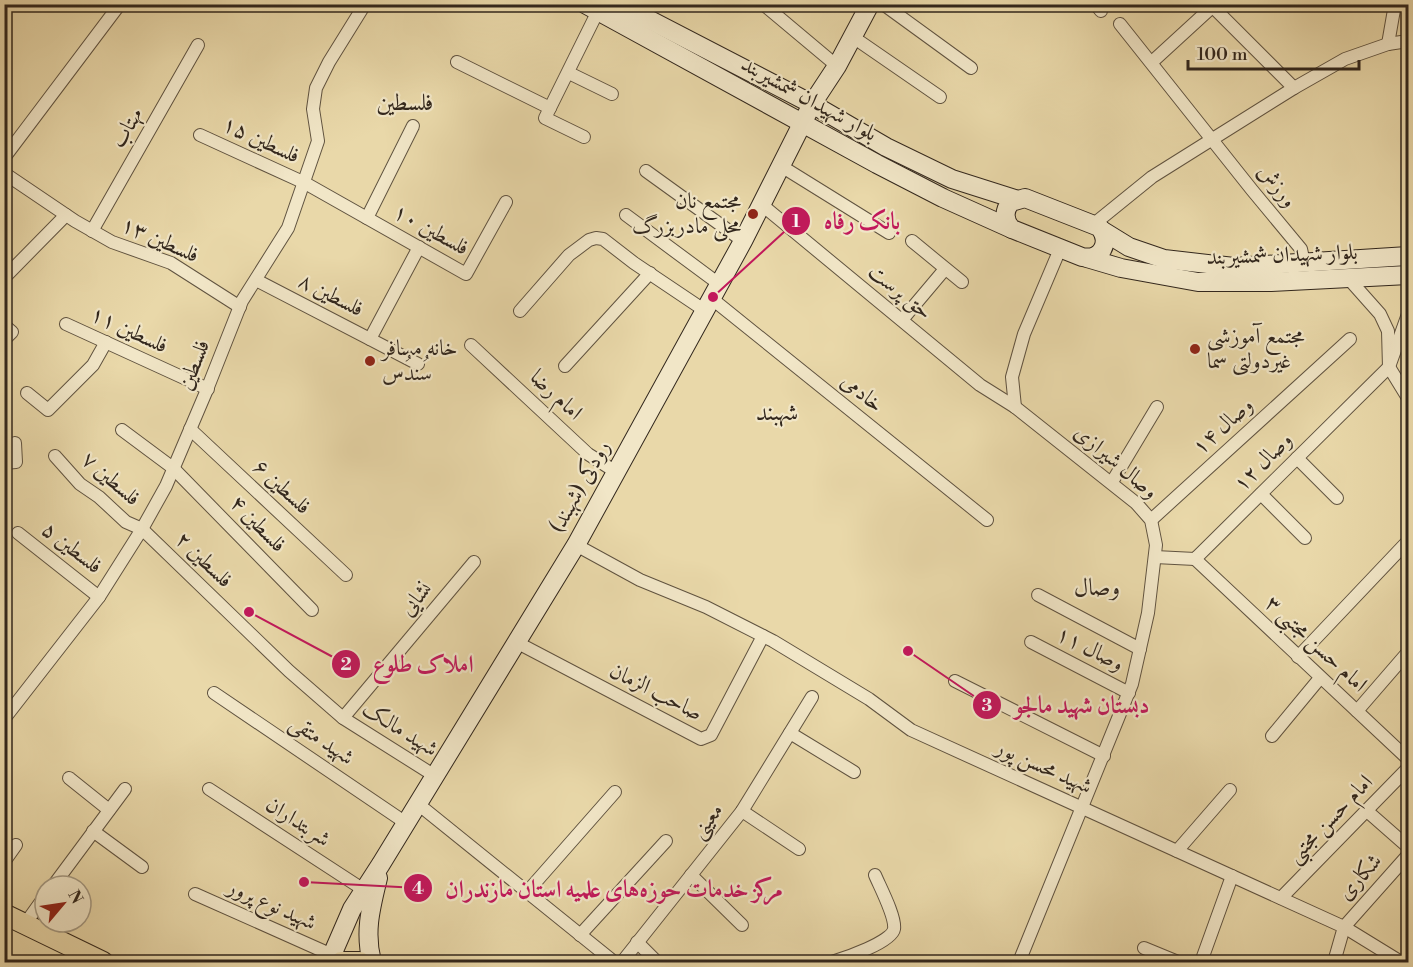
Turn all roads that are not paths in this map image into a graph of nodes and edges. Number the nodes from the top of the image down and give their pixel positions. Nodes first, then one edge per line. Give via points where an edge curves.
1 (120, 4) edge
2 (365, 4) edge
3 (620, 4) edge
4 (763, 4) edge
5 (870, 4) edge
6 (883, 4) edge
7 (1395, 4) edge
8 (1211, 6) edge
9 (594, 7) edge
10 (1120, 24) dead end
11 (853, 37) junction
12 (1408, 41) edge
13 (1388, 44) junction
14 (198, 45) dead end
15 (457, 62) dead end
16 (1152, 62) junction
17 (837, 66) junction
18 (971, 68) dead end
19 (569, 73) junction
20 (1294, 88) junction
21 (612, 94) dead end
22 (940, 97) dead end
23 (812, 104) junction
24 (547, 113) junction
25 (802, 122) junction
26 (413, 126) dead end
27 (200, 135) dead end
28 (584, 137) dead end
29 (1213, 138) junction
30 (4, 158) edge
31 (781, 166) junction
32 (646, 171) dead end
33 (4, 172) edge
34 (305, 183) junction
35 (1015, 199) junction
36 (506, 202) dead end
37 (762, 205) junction
38 (66, 214) junction
39 (626, 215) dead end
40 (367, 218) junction
41 (1099, 228) junction
42 (1012, 229) junction
43 (92, 231) junction
44 (889, 233) dead end
45 (743, 241) junction
46 (912, 241) dead end
47 (419, 247) junction
48 (1060, 249) junction
49 (1408, 256) edge
50 (1087, 258) junction
51 (1304, 263) junction
52 (945, 269) junction
53 (650, 273) junction
54 (1408, 275) edge
55 (4, 278) edge
56 (1348, 278) junction
57 (256, 280) junction
58 (962, 282) dead end
59 (711, 297) junction
60 (240, 307) junction
61 (520, 311) dead end
62 (1408, 314) edge
63 (902, 320) junction
64 (66, 324) dead end
65 (4, 325) edge
66 (370, 339) junction
67 (1350, 339) dead end
68 (4, 340) edge
69 (106, 342) junction
70 (471, 345) dead end
71 (418, 364) dead end
72 (565, 366) dead end
73 (1389, 367) junction
74 (208, 389) junction
75 (27, 393) dead end
76 (1408, 398) edge
77 (1015, 407) junction
78 (1157, 407) dead end
79 (190, 429) junction
80 (122, 430) dead end
81 (15, 443) dead end
82 (55, 456) dead end
83 (1297, 458) junction
84 (4, 463) edge
85 (174, 468) junction
86 (616, 472) junction
87 (1112, 482) junction
88 (1261, 494) junction
89 (1337, 498) dead end
90 (987, 520) dead end
91 (1151, 520) junction
92 (142, 530) junction
93 (18, 533) dead end
94 (1305, 538) dead end
95 (1408, 541) edge
96 (576, 545) junction
97 (1155, 557) junction
98 (1195, 559) junction
99 (474, 562) dead end
100 (346, 575) dead end
101 (1038, 596) dead end
102 (99, 597) junction
103 (312, 610) dead end
104 (763, 636) junction
105 (516, 642) junction
106 (1031, 642) dead end
107 (1140, 649) junction
108 (1408, 652) edge
109 (1298, 657) junction
110 (289, 671) joint
111 (1320, 678) junction
112 (955, 681) dead end
113 (214, 693) dead end
114 (1129, 693) junction
115 (812, 697) dead end
116 (1357, 711) junction
117 (5, 717) edge
118 (343, 718) junction
119 (790, 733) junction
120 (1272, 736) dead end
121 (1104, 756) junction
122 (1408, 759) edge
123 (1408, 768) edge
124 (854, 772) dead end
125 (435, 776) junction
126 (69, 778) dead end
127 (125, 789) dead end
128 (209, 789) dead end
129 (1230, 790) dead end
130 (615, 792) dead end
131 (418, 804) junction
132 (1083, 807) junction
133 (109, 810) junction
134 (742, 811) junction
135 (1367, 811) junction
136 (406, 823) junction
137 (93, 831) junction
138 (666, 841) dead end
139 (16, 845) dead end
140 (1408, 847) edge
141 (799, 849) dead end
142 (1177, 851) junction
143 (1408, 855) edge
144 (4, 862) edge
145 (381, 864) junction
146 (142, 867) dead end
147 (62, 874) edge
148 (692, 874) junction
149 (875, 875) dead end
150 (1232, 876) junction
151 (364, 890) junction
152 (526, 892) junction
153 (195, 894) dead end
154 (1281, 898) junction
155 (33, 912) edge
156 (4, 914) edge
157 (346, 921) junction
158 (24, 924) junction
159 (742, 925) dead end
160 (368, 926) junction
161 (4, 927) edge
162 (1344, 927) junction
163 (580, 935) junction
164 (638, 942) junction
165 (1144, 948) dead end
166 (862, 957) edge
167 (334, 960) edge
168 (74, 963) edge
169 (103, 963) edge
170 (360, 963) edge
171 (372, 963) edge
172 (614, 963) edge
173 (621, 963) edge
174 (657, 963) edge
175 (832, 963) edge
176 (1019, 963) edge
177 (1178, 963) edge
178 (1202, 963) edge
179 (1334, 963) edge
180 (1401, 963) edge

1 - 30 street
2 - 34 street, فلسطین via 316,88 313,109 318,141
3 - 23 main road, بلوار شهیدان شمشیربند
4 - 17 street
5 - 11 main road
6 - 18 street
7 - 13 street
8 - 16 street
8 - 20 street
9 - 19 street
9 - 25 main road, بلوار شهیدان شمشیربند
10 - 16 street, ورزش
11 - 17 main road
11 - 22 street
12 - 13 street
13 - 20 street via 1345,58
14 - 43 street, مهتاب
15 - 24 street
16 - 29 street, ورزش
17 - 23 main road
19 - 21 street
19 - 24 street
20 - 29 street
23 - 25 main road, رودکی (شهبند)
23 - 35 main road, بلوار شهیدان شمشیربند via 952,179
24 - 28 street
25 - 31 main road, رودکی (شهبند)
25 - 42 main road, بلوار شهیدان شمشیربند via 943,198
26 - 40 street
27 - 34 street, فلسطین ۱۵
29 - 41 street via 1152,177
29 - 51 street, ورزش via 1301,249
31 - 37 main road, رودکی (شهبند)
31 - 44 street
32 - 45 street
33 - 38 street, فلسطین ۱۳
34 - 40 street, فلسطین ۱۰
34 - 57 street, فلسطین via 288,228
35 - 41 main road, بلوار شهیدان شمشیربند via 1029,199
35 - 42 main road via 1005,215
36 - 47 street, فلسطین ۱۰ via 466,273
37 - 45 main road, رودکی (شهبند)
37 - 63 street, حق پرست
38 - 43 street, فلسطین ۱۳
38 - 55 street
39 - 59 street
40 - 47 street, فلسطین ۱۰
41 - 50 main road via 1104,247
41 - 51 main road, بلوار شهیدان شمشیربند via 1129,247 1164,259 1234,267
42 - 48 main road, بلوار شهیدان شمشیربند
43 - 60 street, فلسطین ۱۳ via 112,243 171,263
45 - 59 main road, رودکی (شهبند)
46 - 52 street
47 - 66 street
48 - 50 main road, بلوار شهیدان شمشیربند
48 - 77 street via 1024,334 1012,377
49 - 51 main road, بلوار شهیدان شمشیربند
50 - 56 main road, بلوار شهیدان شمشیربند via 1198,282
52 - 58 street
52 - 63 street
53 - 59 street
53 - 61 street via 603,239 589,240 569,255
53 - 72 street
54 - 56 main road, بلوار شهیدان شمشیربند
56 - 73 street via 1380,314 1388,331
57 - 60 street, فلسطین
57 - 66 street, فلسطین ۸
59 - 86 main road, رودکی (شهبند)
59 - 90 street, خادمی
60 - 74 street, فلسطین
62 - 73 street
63 - 77 street, حق پرست via 980,385
64 - 69 street, فلسطین ۱۱
65 - 68 street via 12,332
66 - 71 street, فلسطین ۸
67 - 91 street, وصال ۱۴
69 - 74 street, فلسطین ۱۱
69 - 75 street via 93,365 48,411
70 - 86 street, امام رضا via 588,453
73 - 76 street
73 - 83 street, وصال ۱۲
74 - 79 street, فلسطین
77 - 87 street, وصال شیرازی
78 - 87 street
79 - 85 street, فلسطین
79 - 100 street, فلسطین ۶
80 - 85 street, فلسطین ۴
81 - 84 street via 16,462
82 - 92 street, فلسطین ۷ via 80,484 126,522
83 - 88 street, وصال ۱۲
83 - 89 street
85 - 92 street, فلسطین
85 - 103 street, فلسطین ۴
86 - 96 main road, رودکی (شهبند)
87 - 91 street, وصال شیرازی
88 - 94 street
88 - 98 street, وصال ۱۲
91 - 97 street, وصال شیرازی
92 - 102 street, فلسطین
92 - 110 street, فلسطین ۲
93 - 102 street, فلسطین ۵
95 - 109 street
96 - 104 street, شهید محسن پور via 640,580
96 - 105 main road, رودکی (شهبند)
97 - 98 street
97 - 107 street, وصال شیرازی
98 - 109 street, امام حسن مجتبی ۳
99 - 118 street, نشایی
101 - 107 street
102 - 117 street, فلسطین
104 - 105 street, صاحب الزمان via 711,735 701,739
104 - 132 street, شهید محسن پور via 836,678 911,730
105 - 125 main road, رودکی (شهبند)
106 - 114 street, وصال ۱۱
107 - 114 street, وصال شیرازی
108 - 116 street
109 - 111 street, امام حسن مجتبی ۳
110 - 118 street, شهید مالک
111 - 116 street, امام حسن مجتبی ۳
111 - 120 street
112 - 121 street
113 - 136 street, شهید متقی
114 - 121 street, وصال شیرازی
115 - 119 street, معینی
116 - 122 street, امام حسن مجتبی ۳
118 - 125 street, شهید مالک
119 - 124 street
119 - 134 street, معینی
121 - 132 street, وصال شیرازی
123 - 135 street, امام حسن مجتبی
125 - 131 main road, رودکی (شهبند)
126 - 133 street
127 - 133 street
128 - 151 street, شربتداران
129 - 142 street
130 - 152 street
131 - 136 main road, رودکی (شهبند)
131 - 152 street
132 - 142 street, شهید محسن پور
132 - 176 street, وصال شیرازی
133 - 137 street
134 - 141 street
134 - 148 street, معینی
135 - 140 street
135 - 154 street, امام حسن مجتبی
136 - 145 main road, رودکی (شهبند)
137 - 146 street
137 - 147 street
138 - 163 street
139 - 144 street
142 - 150 street, شهید محسن پور
143 - 162 street, شکاری
145 - 151 main road, رودکی (شهبند)
145 - 160 main road, رودکی (شهبند)
148 - 159 street
148 - 164 street, معینی
149 - 166 street via 894,929 890,937
150 - 154 street, شهید محسن پور
150 - 178 street
151 - 157 main road, رودکی (شهبند)
152 - 163 street
153 - 167 street, شهید نوع پرور
154 - 162 street, شهید محسن پور
155 - 158 street
156 - 158 main road
157 - 160 main road via 346,929 356,939 363,937
157 - 167 main road, رودکی (شهبند)
158 - 169 main road
160 - 171 main road, رودکی (شهبند)
161 - 168 main road
162 - 179 street
162 - 180 street, شهید محسن پور
163 - 172 street
164 - 173 street, معینی
164 - 174 street
165 - 177 street
166 - 175 street
167 - 170 main road

